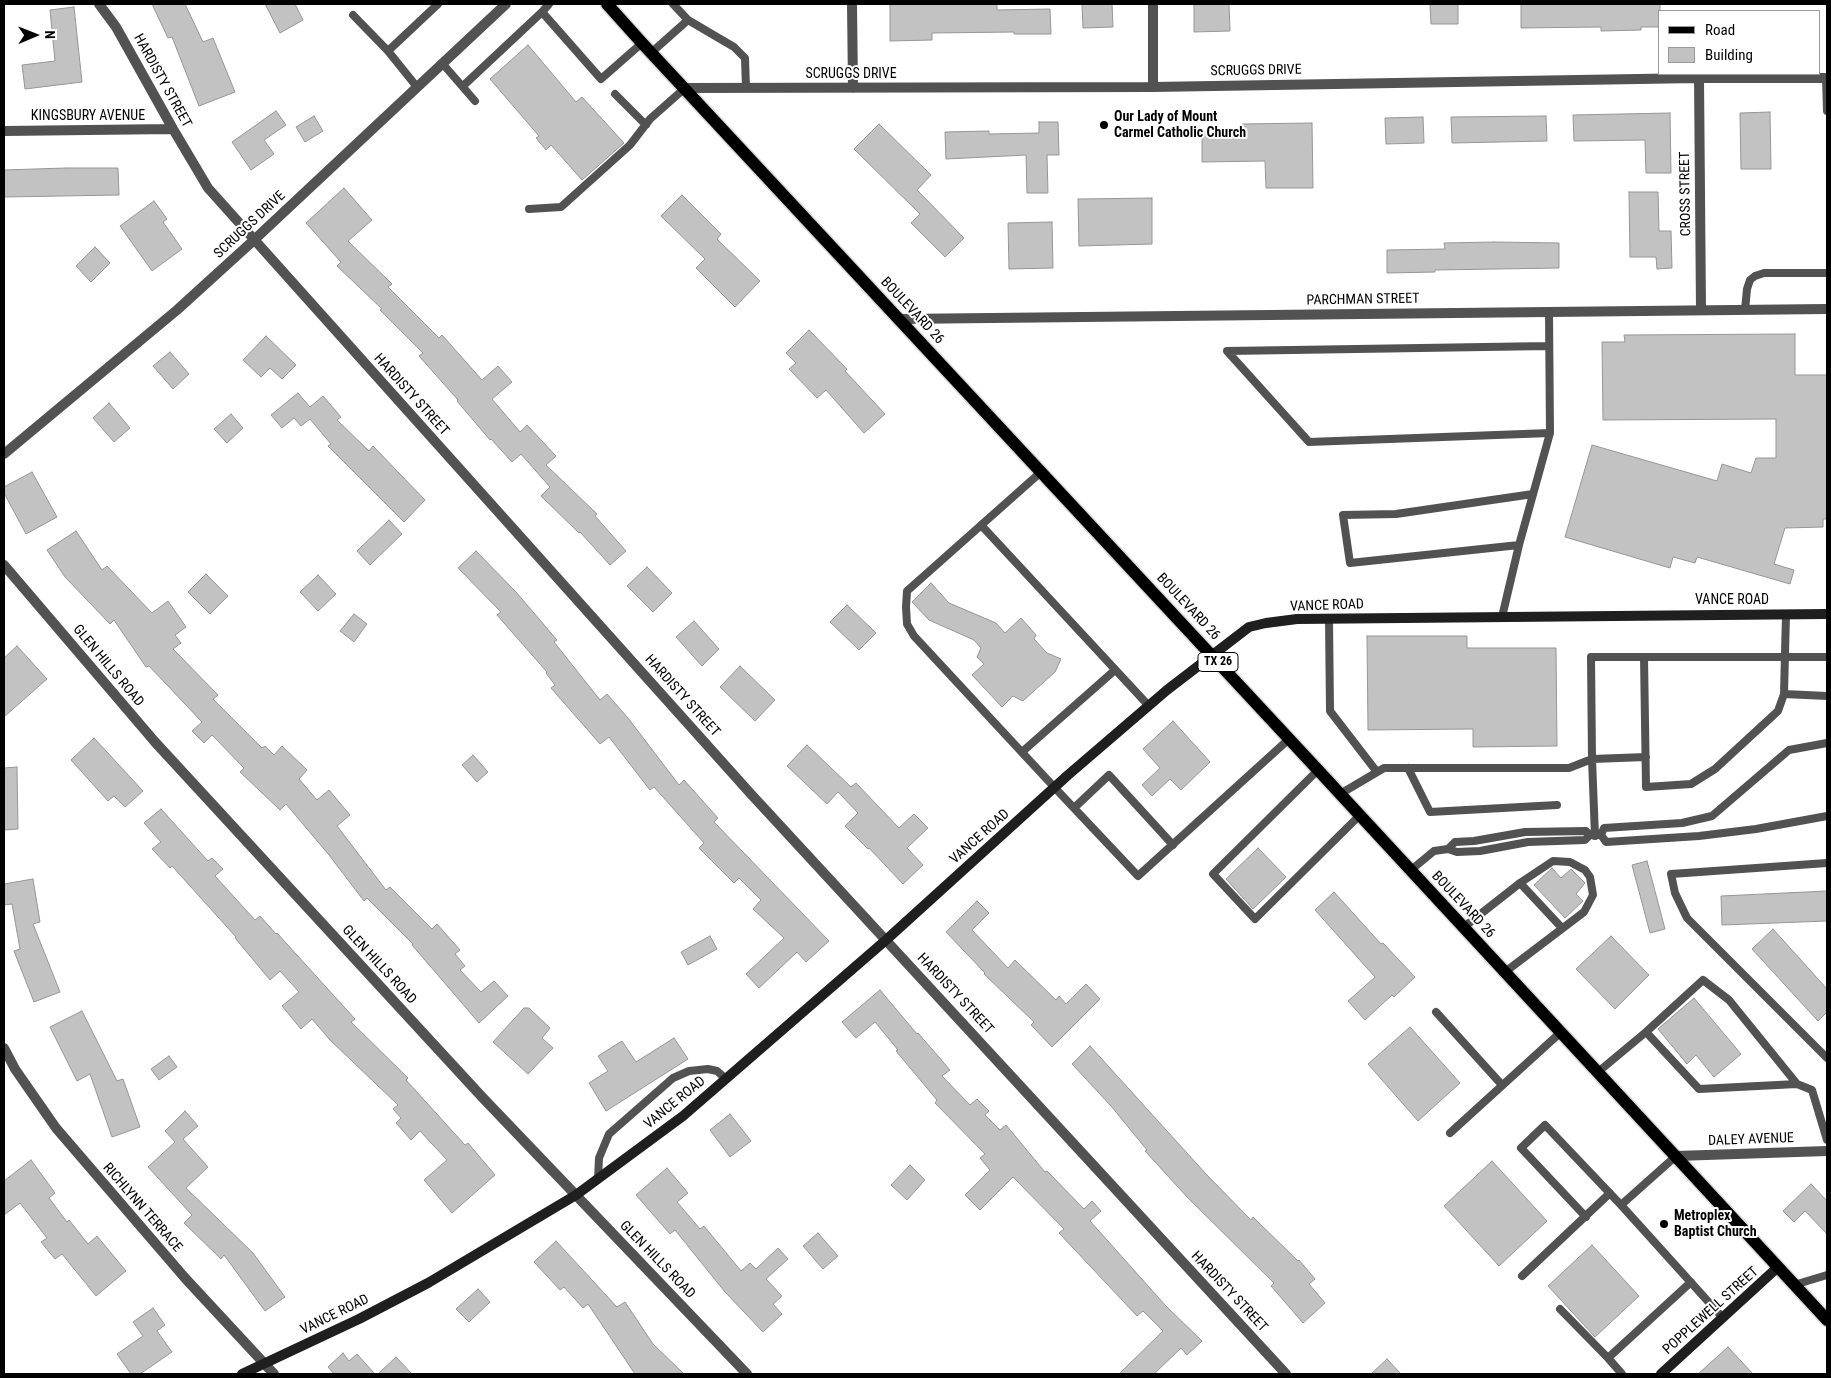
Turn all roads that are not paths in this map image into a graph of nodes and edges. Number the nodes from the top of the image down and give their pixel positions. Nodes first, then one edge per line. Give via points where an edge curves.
1 (99, 4) edge
2 (438, 4) edge
3 (549, 4) edge
4 (608, 4) edge
5 (674, 4) edge
6 (852, 4) edge
7 (1153, 4) edge
8 (501, 5) edge
9 (542, 12) junction
10 (354, 15) dead end
11 (688, 20) junction
12 (642, 43) junction
13 (388, 51) junction
14 (652, 52) junction
15 (442, 63) junction
16 (1699, 78) junction
17 (1827, 78) edge
18 (463, 86) junction
19 (417, 87) junction
20 (1153, 87) junction
21 (685, 88) junction
22 (746, 88) junction
23 (853, 88) junction
24 (615, 94) dead end
25 (475, 101) dead end
26 (1827, 111) edge
27 (646, 125) junction
28 (173, 130) junction
29 (4, 131) edge
30 (529, 209) dead end
31 (254, 240) junction
32 (1827, 273) edge
33 (1827, 309) edge
34 (1701, 310) junction
35 (1745, 310) junction
36 (1549, 312) junction
37 (898, 319) junction
38 (1549, 346) junction
39 (1550, 433) junction
40 (4, 454) edge
41 (1041, 472) junction
42 (1533, 494) junction
43 (982, 525) junction
44 (1519, 545) junction
45 (4, 565) edge
46 (1786, 614) junction
47 (1827, 614) edge
48 (1502, 617) junction
49 (1329, 619) junction
50 (1212, 656) junction
51 (1644, 657) junction
52 (1785, 657) junction
53 (1827, 657) edge
54 (1115, 670) junction
55 (1784, 694) junction
56 (1827, 696) edge
57 (1149, 706) junction
58 (1289, 739) junction
59 (1827, 743) edge
60 (1022, 752) junction
61 (1646, 758) junction
62 (1592, 759) junction
63 (1408, 768) junction
64 (1318, 770) junction
65 (1377, 772) junction
66 (1055, 788) junction
67 (1340, 794) junction
68 (1556, 804) dead end
69 (1074, 808) junction
70 (1360, 816) junction
71 (1827, 816) edge
72 (1595, 836) junction
73 (1173, 844) junction
74 (1827, 863) edge
75 (1411, 870) junction
76 (1520, 883) junction
77 (1464, 928) junction
78 (1562, 928) junction
79 (886, 940) junction
80 (1505, 972) junction
81 (1436, 1012) dead end
82 (1561, 1032) junction
83 (1646, 1032) junction
84 (4, 1048) edge
85 (1827, 1058) edge
86 (1598, 1072) junction
87 (726, 1080) junction
88 (1797, 1084) junction
89 (1502, 1085) junction
90 (1450, 1133) dead end
91 (1827, 1140) edge
92 (1827, 1151) edge
93 (1676, 1156) junction
94 (598, 1179) junction
95 (1610, 1193) junction
96 (576, 1195) junction
97 (1621, 1205) junction
98 (1586, 1217) junction
99 (1778, 1267) junction
100 (1827, 1275) edge
101 (1522, 1276) dead end
102 (1691, 1282) junction
103 (1794, 1285) junction
104 (1560, 1309) dead end
105 (1723, 1318) junction
106 (1827, 1320) edge
107 (1608, 1358) junction
108 (264, 1364) junction
109 (242, 1374) edge
110 (274, 1374) edge
111 (747, 1374) edge
112 (1286, 1374) edge
113 (1622, 1374) edge
114 (1661, 1374) edge

1 - 28 street, HARDISTY STREET via 116,27
2 - 13 lane
3 - 9 lane
4 - 12 main road, BOULEVARD 26 / TX 26
5 - 11 lane
6 - 23 street
7 - 20 street
8 - 15 street, SCRUGGS DRIVE
9 - 12 lane via 601,79
9 - 18 lane
10 - 13 lane
11 - 14 lane
11 - 22 lane via 734,47 745,58
12 - 14 main road, BOULEVARD 26 / TX 26
13 - 19 lane
14 - 21 main road, BOULEVARD 26 / TX 26
15 - 18 lane
15 - 19 street, SCRUGGS DRIVE
16 - 17 street, SCRUGGS DRIVE
16 - 20 street, SCRUGGS DRIVE
16 - 34 street, CROSS STREET
17 - 26 lane
18 - 25 lane
19 - 31 street, SCRUGGS DRIVE
20 - 23 street, SCRUGGS DRIVE
21 - 22 street, SCRUGGS DRIVE
21 - 27 lane
21 - 37 main road, BOULEVARD 26 / TX 26
22 - 23 street, SCRUGGS DRIVE
24 - 27 lane
27 - 30 lane via 630,145 560,207
28 - 29 street, KINGSBURY AVENUE
28 - 31 street, HARDISTY STREET via 208,188
31 - 40 street, SCRUGGS DRIVE via 177,310
31 - 79 street, HARDISTY STREET
32 - 35 lane via 1755,276 1747,289
33 - 35 street, PARCHMAN STREET
34 - 35 street, PARCHMAN STREET
34 - 36 street, PARCHMAN STREET
36 - 37 street, PARCHMAN STREET
36 - 38 lane
37 - 41 main road, BOULEVARD 26 / TX 26
38 - 39 lane
38 - 39 lane via 1227,351 1309,442
39 - 42 lane
41 - 43 lane
41 - 50 main road, BOULEVARD 26 / TX 26
42 - 44 lane
42 - 44 lane via 1396,514 1343,515 1350,563
43 - 54 lane
43 - 60 lane via 907,591 907,624 914,636
44 - 48 lane
45 - 96 street, GLEN HILLS ROAD via 155,742
46 - 47 street, VANCE ROAD
46 - 48 street, VANCE ROAD
46 - 52 lane
48 - 49 street, VANCE ROAD
49 - 50 street, VANCE ROAD via 1250,627
49 - 65 lane via 1330,711
50 - 57 street, VANCE ROAD
50 - 58 main road, BOULEVARD 26 / TX 26
51 - 52 lane
51 - 61 lane
51 - 62 lane via 1591,657
52 - 53 lane
52 - 55 lane
54 - 57 lane
54 - 60 lane
55 - 56 lane
55 - 61 lane via 1778,711 1715,769 1691,784 1646,786
57 - 66 street, VANCE ROAD
58 - 64 main road, BOULEVARD 26 / TX 26
58 - 73 lane
59 - 72 lane via 1789,750 1712,816 1682,822 1604,828
60 - 66 lane
61 - 62 lane
62 - 63 lane via 1569,768
62 - 72 lane
63 - 65 lane via 1384,768
63 - 68 lane via 1430,812
64 - 67 main road, BOULEVARD 26 / TX 26
64 - 70 lane via 1213,874 1255,919
65 - 67 lane
66 - 69 lane
66 - 79 street, VANCE ROAD
67 - 70 main road, BOULEVARD 26 / TX 26
69 - 73 lane via 1138,876
69 - 73 lane via 1109,776
70 - 75 main road, BOULEVARD 26 / TX 26
71 - 72 lane via 1699,836 1606,842
72 - 75 lane via 1586,832 1525,832 1455,842 1448,849 1434,850
74 - 85 lane via 1671,874 1687,918
75 - 77 main road, BOULEVARD 26 / TX 26
76 - 77 lane
76 - 78 lane
76 - 78 lane via 1558,860 1586,870 1593,885 1590,903 1584,912
77 - 80 main road, BOULEVARD 26 / TX 26
78 - 80 lane
79 - 87 street, VANCE ROAD
79 - 112 street, HARDISTY STREET
80 - 82 main road, BOULEVARD 26 / TX 26
81 - 89 lane
82 - 86 main road, BOULEVARD 26 / TX 26
82 - 89 lane
83 - 86 lane
83 - 88 lane via 1699,1088
83 - 88 lane via 1703,980 1729,1000
84 - 108 street, RICHLYNN TERRACE via 56,1128
86 - 93 main road, BOULEVARD 26 / TX 26
87 - 94 street, VANCE ROAD
87 - 94 lane via 717,1071 708,1069 689,1071 673,1078 610,1134 598,1158
88 - 91 lane via 1812,1090
89 - 90 lane
92 - 93 street, DALEY AVENUE
93 - 97 lane
93 - 99 main road, BOULEVARD 26 / TX 26
94 - 96 street, VANCE ROAD
95 - 97 lane
95 - 98 lane
95 - 98 lane via 1546,1125 1521,1148
96 - 108 street, VANCE ROAD via 428,1283
96 - 111 street, GLEN HILLS ROAD
97 - 102 lane
98 - 101 lane
99 - 103 main road, BOULEVARD 26 / TX 26
99 - 105 street, POPPLEWELL STREET
100 - 103 lane
102 - 105 lane
102 - 107 lane
103 - 106 main road, BOULEVARD 26 / TX 26
104 - 107 lane
105 - 114 street, POPPLEWELL STREET
107 - 113 lane
108 - 109 street, VANCE ROAD
108 - 110 street, RICHLYNN TERRACE

